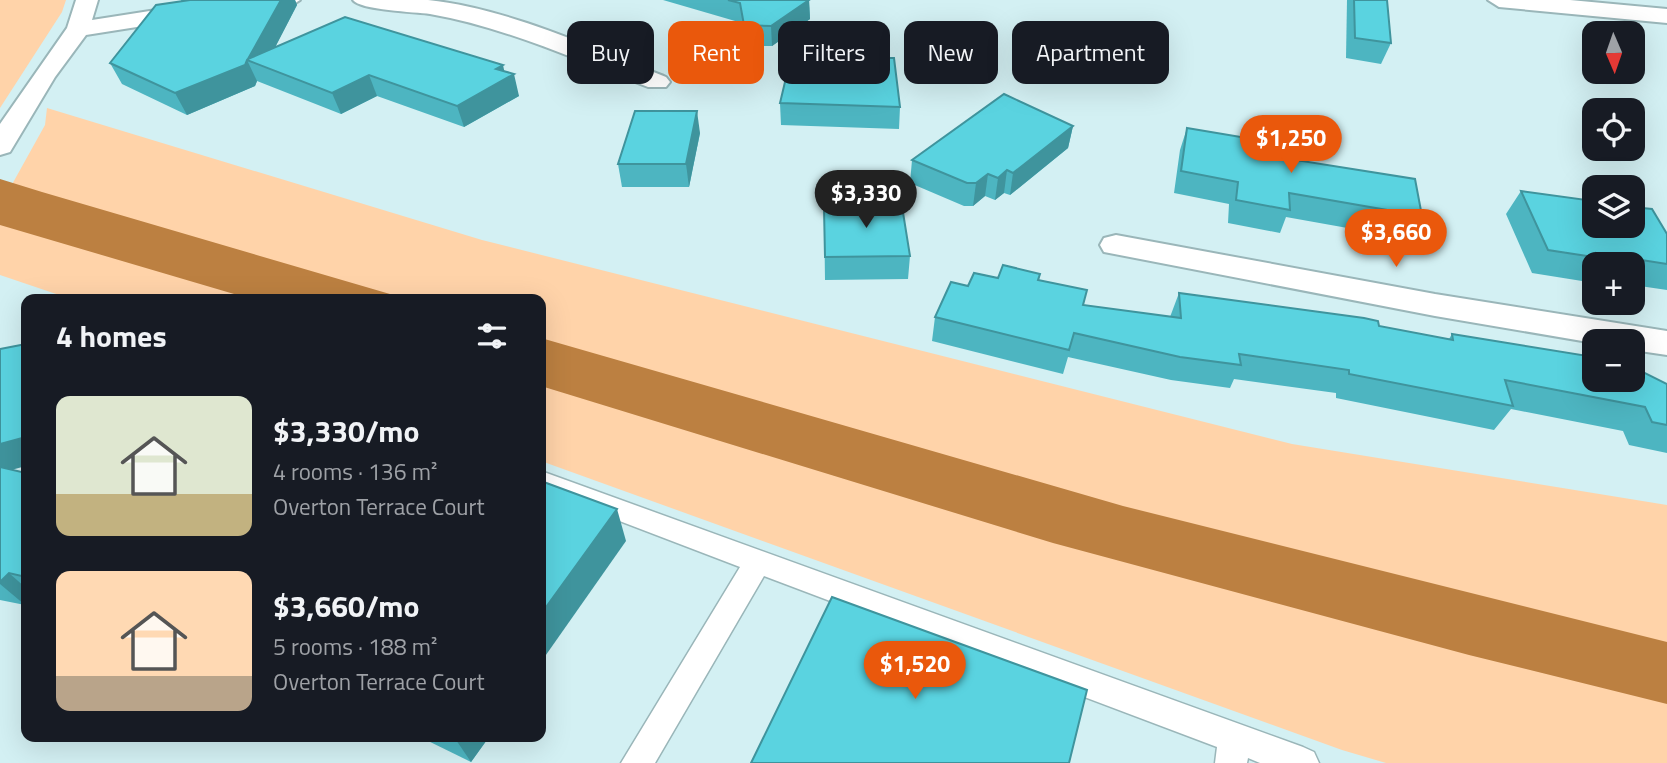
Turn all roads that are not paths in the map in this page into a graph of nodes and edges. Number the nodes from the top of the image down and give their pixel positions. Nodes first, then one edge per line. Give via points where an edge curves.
1 (87, 0) edge
2 (289, 0) edge
3 (364, 0) edge
4 (1499, 0) edge
5 (1667, 16) edge
6 (78, 29) junction
7 (657, 82) dead end
8 (0, 146) edge
9 (1116, 245) dead end
10 (1667, 343) edge
11 (546, 483) edge
12 (757, 564) junction
13 (1233, 751) edge
14 (637, 763) edge
15 (1303, 763) edge

1 - 6 street
2 - 6 street
3 - 7 street via 405,2 508,26
4 - 5 street
6 - 8 street
9 - 10 street
11 - 12 lane
12 - 13 lane
12 - 14 lane
13 - 15 lane

